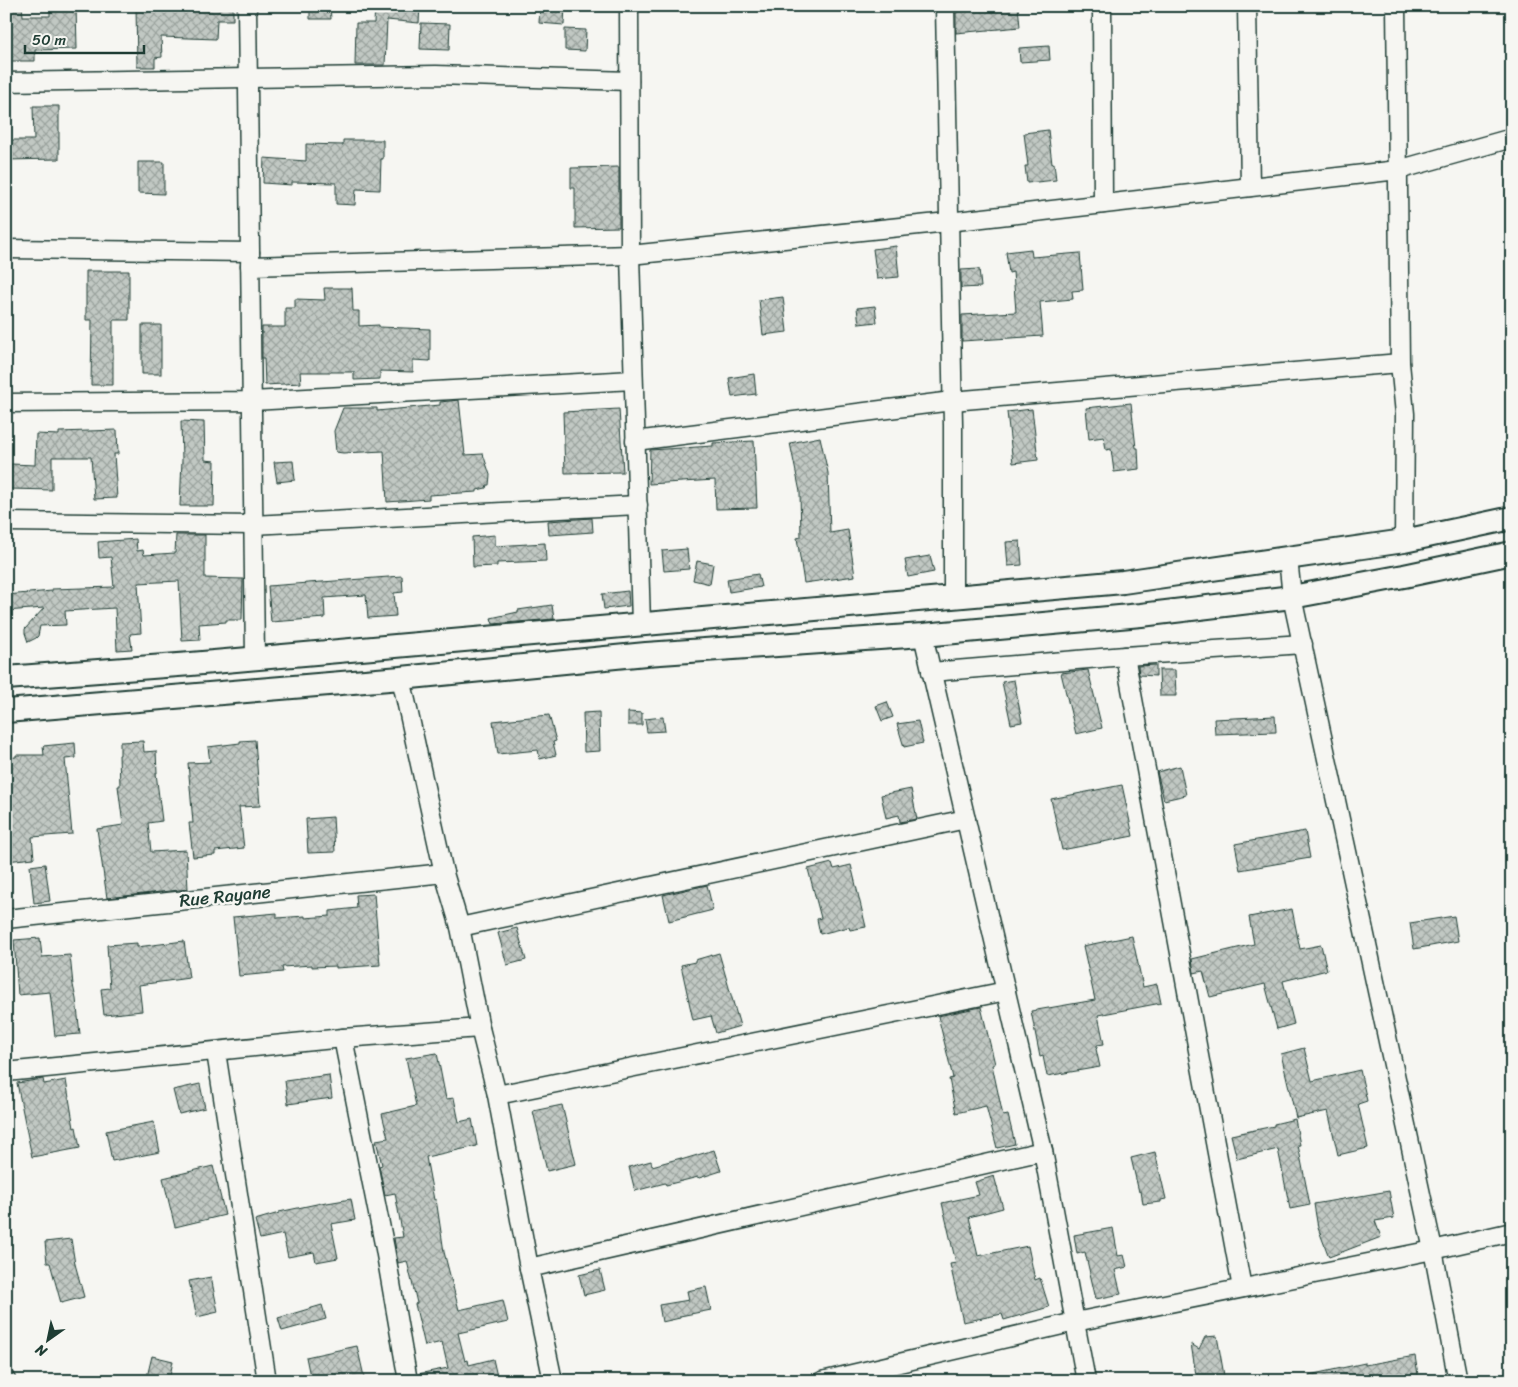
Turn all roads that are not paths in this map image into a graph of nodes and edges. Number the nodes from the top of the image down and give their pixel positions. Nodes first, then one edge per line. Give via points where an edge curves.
1 (247, 6) edge
2 (629, 6) edge
3 (945, 6) edge
4 (1102, 6) edge
5 (1247, 6) edge
6 (1396, 6) edge
7 (248, 78) junction
8 (630, 81) junction
9 (6, 82) edge
10 (1512, 138) edge
11 (1398, 170) junction
12 (1250, 187) junction
13 (1103, 204) junction
14 (948, 222) junction
15 (6, 249) edge
16 (630, 255) junction
17 (250, 259) junction
18 (1400, 363) junction
19 (634, 380) junction
20 (252, 401) junction
21 (952, 401) junction
22 (6, 403) edge
23 (635, 441) junction
24 (638, 505) junction
25 (1512, 518) edge
26 (6, 522) edge
27 (253, 525) junction
28 (1404, 541) junction
29 (1512, 553) edge
30 (1288, 558) junction
31 (953, 596) junction
32 (1292, 597) junction
33 (641, 624) junction
34 (923, 635) junction
35 (1303, 644) junction
36 (1125, 656) junction
37 (255, 658) junction
38 (931, 672) junction
39 (6, 678) edge
40 (402, 678) junction
41 (6, 711) edge
42 (966, 819) junction
43 (444, 873) junction
44 (6, 919) edge
45 (460, 927) junction
46 (1006, 991) junction
47 (480, 1028) junction
48 (343, 1038) junction
49 (216, 1052) junction
50 (6, 1072) edge
51 (497, 1095) junction
52 (1043, 1151) junction
53 (1512, 1232) edge
54 (1433, 1250) junction
55 (529, 1268) junction
56 (1242, 1288) junction
57 (1076, 1322) junction
58 (267, 1381) edge
59 (408, 1381) edge
60 (553, 1381) edge
61 (822, 1381) edge
62 (1086, 1381) edge
63 (1458, 1381) edge

1 - 7 street
2 - 8 street
3 - 14 street
4 - 13 street
5 - 12 street
6 - 11 street
7 - 8 street via 436,75
7 - 9 street
7 - 17 street
8 - 16 street
10 - 11 street
11 - 12 street
11 - 18 street
12 - 13 street
13 - 14 street
14 - 16 street
14 - 21 street
15 - 17 street
16 - 17 street
16 - 19 street
17 - 20 street
18 - 21 street
18 - 28 street via 1405,414
19 - 20 street
19 - 23 street
20 - 22 street
20 - 27 street
21 - 23 street
21 - 31 street
23 - 24 street
24 - 27 street
24 - 33 street
25 - 28 main road
26 - 27 street
27 - 37 street
28 - 30 main road
29 - 32 main road
30 - 31 main road via 1123,582
30 - 32 street
31 - 33 main road
32 - 34 main road
32 - 35 street
33 - 37 main road
34 - 38 street
34 - 40 main road via 646,654
35 - 36 street
35 - 54 street
36 - 38 street
36 - 56 street
37 - 39 main road
38 - 42 street
40 - 41 main road
40 - 43 street
42 - 45 street
42 - 46 street
43 - 44 street, Rue Rayane
43 - 45 street
45 - 47 street
46 - 51 street
46 - 52 street
47 - 48 street
47 - 51 street
48 - 49 street
48 - 59 street
49 - 50 street
49 - 58 street
51 - 55 street
52 - 55 street
52 - 57 street
53 - 54 street
54 - 56 street
54 - 63 street
55 - 60 street
56 - 57 street
57 - 61 street
57 - 62 street

